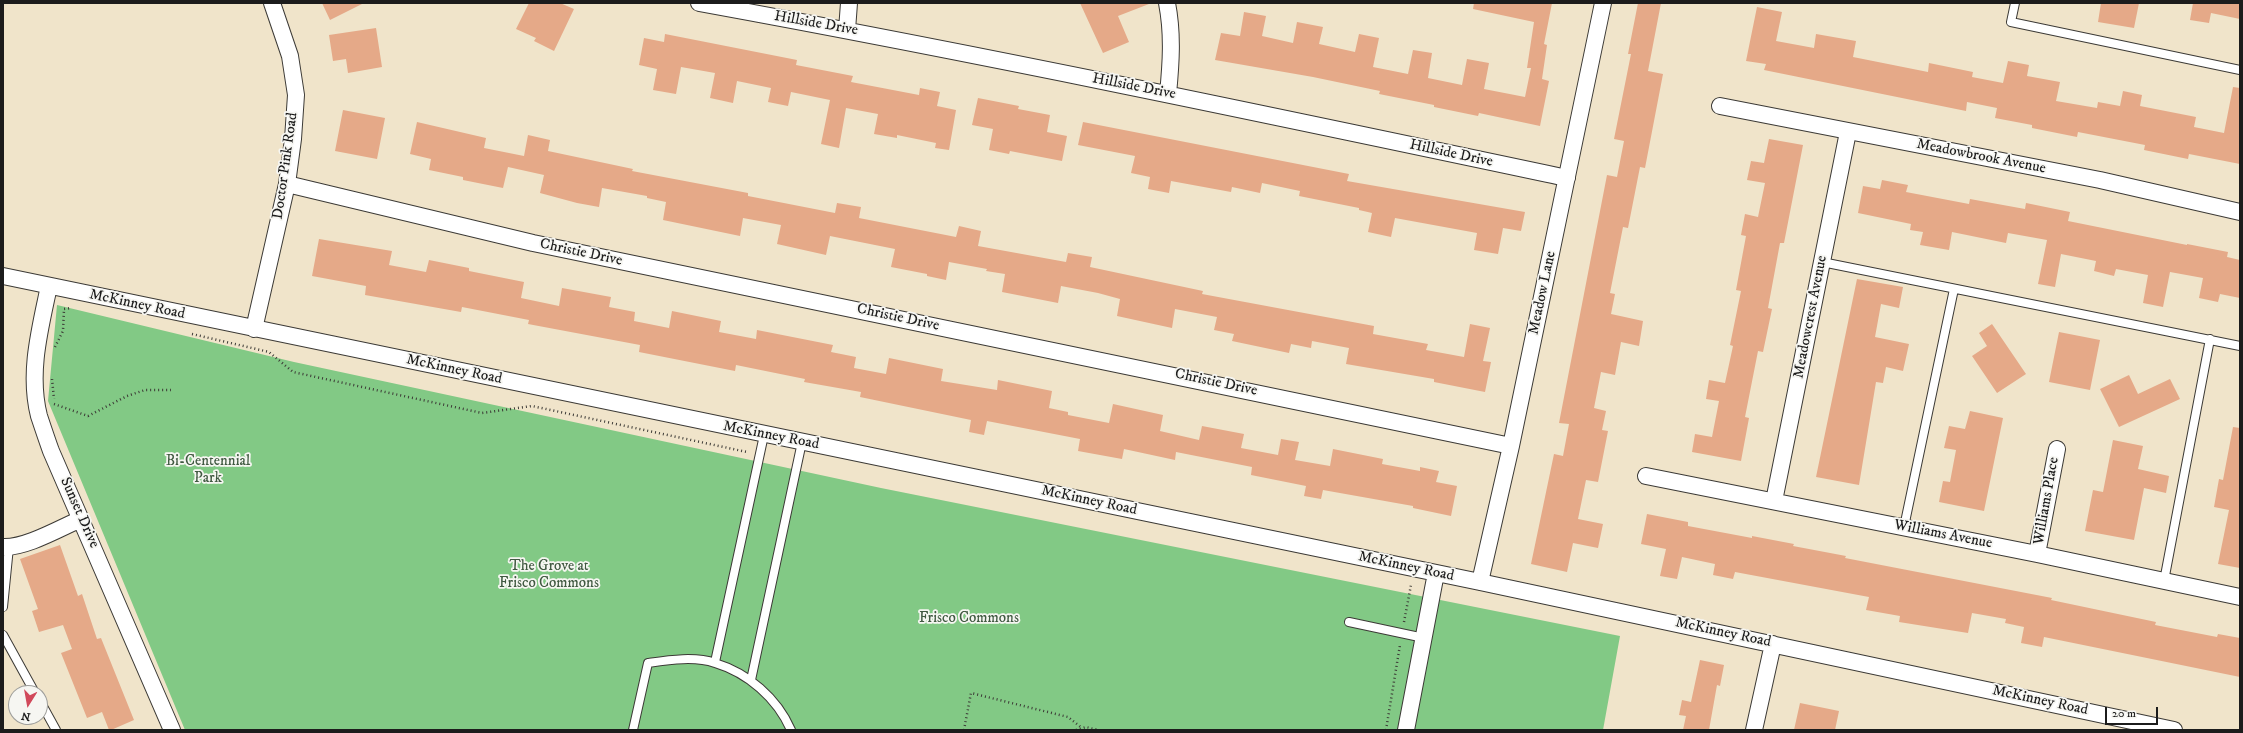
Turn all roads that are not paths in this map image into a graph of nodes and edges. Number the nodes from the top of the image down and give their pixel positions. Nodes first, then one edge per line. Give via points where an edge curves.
1 (272, 3) edge
2 (699, 3) edge
3 (849, 3) edge
4 (1167, 3) edge
5 (1603, 3) edge
6 (2015, 3) edge
7 (847, 30) junction
8 (2240, 70) edge
9 (1168, 94) junction
10 (1720, 106) dead end
11 (1848, 132) junction
12 (1567, 178) junction
13 (287, 184) junction
14 (2240, 212) edge
15 (1822, 262) junction
16 (3, 276) edge
17 (49, 286) junction
18 (1954, 289) junction
19 (254, 329) junction
20 (2210, 340) junction
21 (2240, 346) edge
22 (764, 435) junction
23 (802, 442) junction
24 (1511, 446) junction
25 (2056, 449) dead end
26 (1646, 476) dead end
27 (1774, 501) junction
28 (81, 519) junction
29 (1904, 527) junction
30 (6, 547) edge
31 (2037, 554) junction
32 (1436, 573) junction
33 (2164, 581) junction
34 (1480, 582) junction
35 (2240, 597) edge
36 (3, 607) edge
37 (1349, 622) dead end
38 (3, 635) edge
39 (1424, 638) junction
40 (1773, 644) junction
41 (715, 662) junction
42 (751, 680) junction
43 (31, 685) edge
44 (48, 716) edge
45 (56, 730) edge
46 (172, 730) edge
47 (633, 730) edge
48 (791, 730) edge
49 (1406, 730) edge
50 (1754, 730) edge
51 (2170, 730) edge

1 - 13 street, Doctor Pink Road via 290,56 296,95
2 - 7 street, Hillside Drive
3 - 7 street
4 - 9 street via 1171,22 1172,54
5 - 12 street, Meadow Lane
6 - 8 lane via 2011,22
7 - 9 street, Hillside Drive
9 - 12 street, Hillside Drive
10 - 11 street, Meadowbrook Avenue
11 - 14 street, Meadowbrook Avenue via 2100,180
11 - 15 street, Meadowcrest Avenue
12 - 24 street, Meadow Lane
13 - 19 street, Doctor Pink Road
13 - 24 street, Christie Drive via 533,244
15 - 18 lane
15 - 27 street, Meadowcrest Avenue
16 - 17 street, McKinney Road
17 - 19 street, McKinney Road
17 - 28 street, Sunset Drive via 35,357 36,399 51,451
18 - 20 lane
18 - 29 lane
19 - 22 street, McKinney Road
20 - 21 lane
20 - 33 lane
22 - 23 street, McKinney Road
22 - 41 lane
23 - 32 street, McKinney Road
23 - 42 lane
24 - 34 street, Meadow Lane
25 - 31 street, Williams Place
26 - 27 street, Williams Avenue
27 - 29 street, Williams Avenue
28 - 30 street via 36,539
28 - 46 street, Sunset Drive
29 - 31 street, Williams Avenue
30 - 36 lane
31 - 33 street, Williams Avenue
32 - 34 street, McKinney Road
32 - 39 street
33 - 35 street, Williams Avenue
34 - 40 street, McKinney Road
37 - 39 lane
38 - 43 lane
39 - 49 street
40 - 50 street
40 - 51 street, McKinney Road
41 - 42 lane
41 - 47 lane via 677,659 648,663
42 - 48 lane via 766,692
44 - 45 lane

